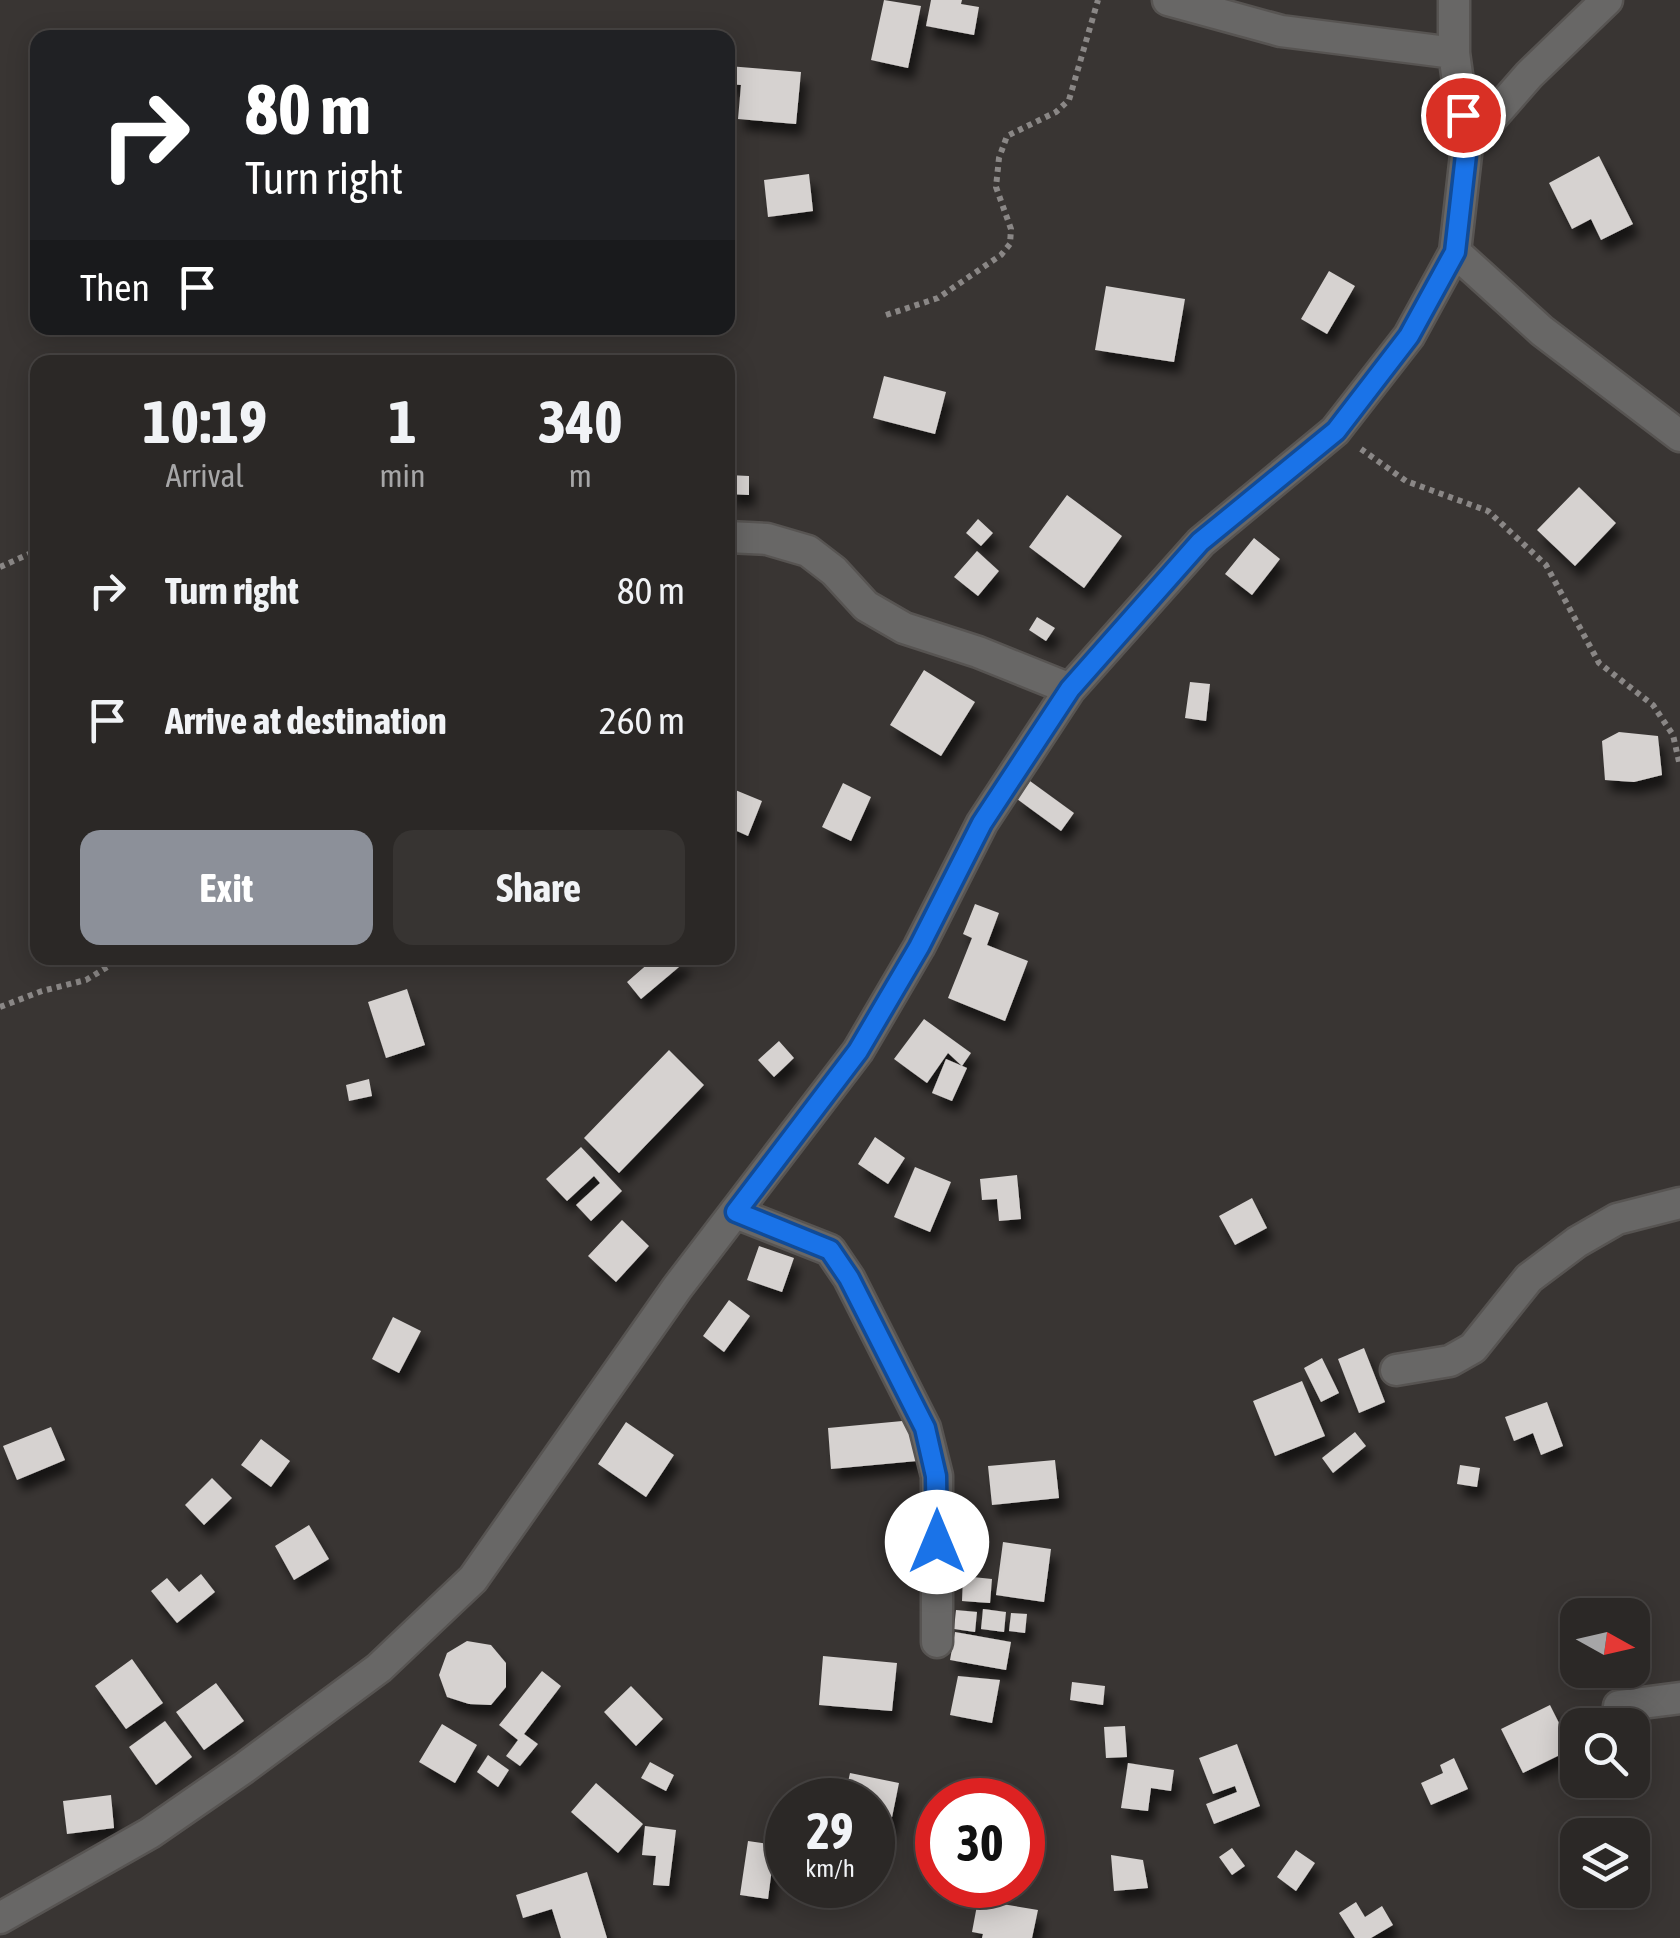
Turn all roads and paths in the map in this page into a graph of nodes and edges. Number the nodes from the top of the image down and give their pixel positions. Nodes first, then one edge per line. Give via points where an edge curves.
1 (1098, 0) edge
2 (1168, 0) edge
3 (1454, 0) edge
4 (1607, 0) edge
5 (1454, 53) junction
6 (1467, 146) junction
7 (1455, 252) junction
8 (886, 316) dead end
9 (1336, 431) junction
10 (1680, 436) edge
11 (735, 537) edge
12 (30, 554) edge
13 (0, 567) edge
14 (1070, 689) junction
15 (1680, 766) edge
16 (111, 965) edge
17 (0, 1008) edge
18 (1680, 1203) edge
19 (736, 1212) junction
20 (1396, 1370) dead end
21 (937, 1642) dead end
22 (1680, 1698) edge
23 (1619, 1706) dead end
24 (0, 1918) edge

1 - 8 path via 1069,100 1007,136 999,158 996,187 1010,244 938,298
2 - 5 street via 1281,31
3 - 5 street
4 - 6 street
5 - 6 street
6 - 7 street
7 - 9 street via 1409,336
7 - 10 street via 1542,331
9 - 14 street via 1200,542
9 - 15 path via 1406,481 1488,511 1546,565 1598,663 1654,705
11 - 14 street via 808,552 866,606 904,628
12 - 13 path
14 - 19 street via 982,823 858,1051
16 - 17 path via 86,980
18 - 20 street via 1617,1220 1577,1242 1529,1278 1473,1348 1450,1361
19 - 21 street via 830,1250 925,1428 936,1476
19 - 24 street via 473,1580 380,1668 244,1768 150,1833
22 - 23 street

